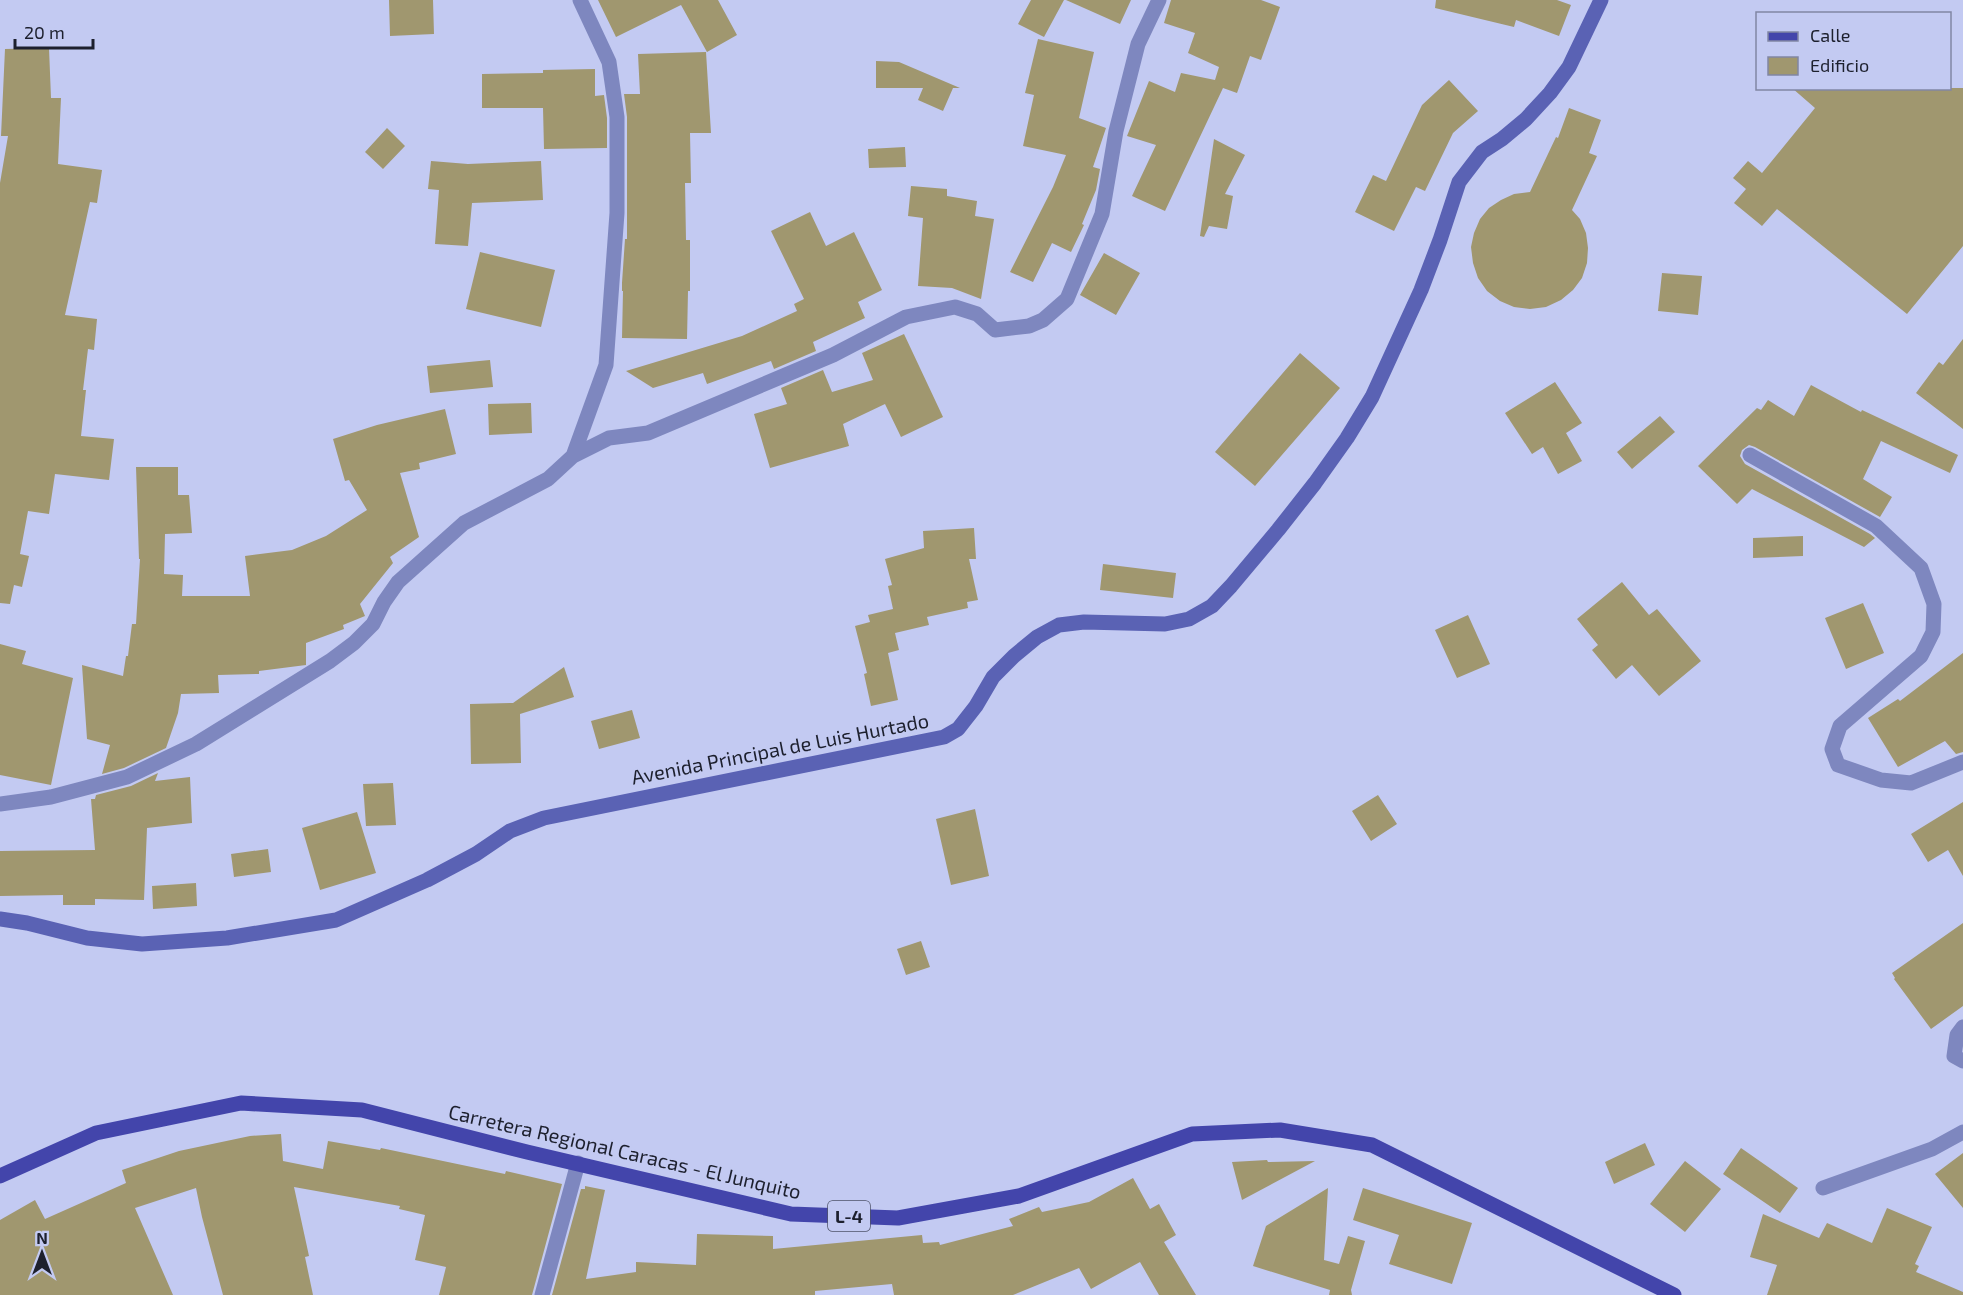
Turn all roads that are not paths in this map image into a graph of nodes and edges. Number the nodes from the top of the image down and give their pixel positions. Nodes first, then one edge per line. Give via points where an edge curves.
1 (580, 0) edge
2 (1159, 0) edge
3 (1601, 0) edge
4 (1750, 455) dead end
5 (573, 456) junction
6 (1963, 762) edge
7 (0, 804) edge
8 (0, 919) edge
9 (1963, 1027) edge
10 (1963, 1061) edge
11 (1963, 1132) edge
12 (578, 1163) junction
13 (0, 1176) edge
14 (1823, 1188) dead end
15 (542, 1295) edge
16 (1674, 1295) edge

1 - 5 street via 609,62 616,117 616,213 606,365
2 - 5 street via 1138,44 1116,131 1102,214 1067,299 1043,321 995,330 976,314 955,307 906,317 833,355 648,433 609,438
3 - 8 street, Avenida Principal de Luis Hurtado via 1569,67 1550,93 1510,132 1482,152 1459,182 1421,290 1372,397 1347,438 1231,586 1212,606 1189,620 1059,626 1037,637 1014,656 993,677 958,729 945,736 544,818 510,831 427,880 336,920 227,938 141,944 87,938
4 - 6 street via 1876,526 1921,568 1934,604 1933,632 1921,656 1840,726 1832,749 1838,765 1881,780 1911,783
5 - 7 street via 548,479 464,523 398,582 373,624 354,643 196,744 127,777
9 - 10 street via 1957,1035 1954,1056
11 - 14 street via 1932,1149
12 - 13 main road, Carretera Regional Caracas - El Junquito / L-4 via 362,1110 241,1103 96,1133
12 - 15 street
12 - 16 main road, Carretera Regional Caracas - El Junquito / L-4 via 791,1214 898,1218 1019,1196 1192,1134 1280,1131 1372,1145

